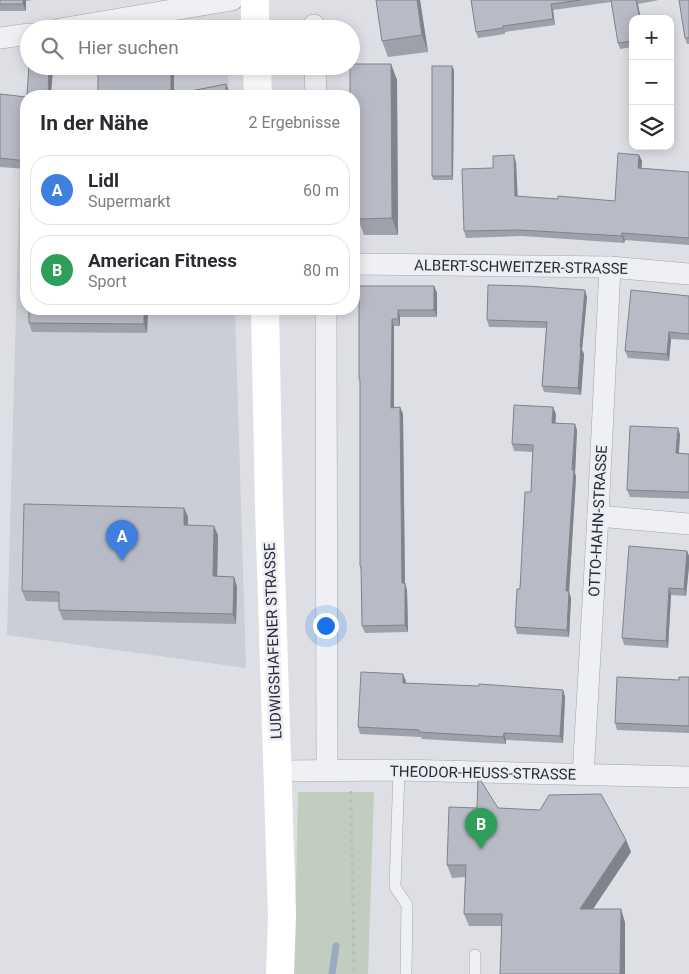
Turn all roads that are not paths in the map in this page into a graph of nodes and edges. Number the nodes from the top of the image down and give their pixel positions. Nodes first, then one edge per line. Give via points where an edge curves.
1 (232, 0) edge
2 (255, 0) edge
3 (113, 20) edge
4 (255, 20) edge
5 (20, 35) edge
6 (0, 38) edge
7 (257, 75) edge
8 (315, 75) edge
9 (258, 90) edge
10 (316, 90) edge
11 (360, 264) edge
12 (610, 267) junction
13 (689, 274) edge
14 (265, 315) edge
15 (326, 315) edge
16 (598, 516) junction
17 (689, 524) edge
18 (327, 770) junction
19 (399, 770) junction
20 (278, 771) junction
21 (583, 775) junction
22 (689, 777) edge
23 (475, 955) dead end
24 (280, 974) edge
25 (406, 974) edge
26 (475, 974) edge

1 - 3 street
2 - 4 main road
5 - 6 street
7 - 9 main road
8 - 10 street
11 - 12 street, ALBERT-SCHWEITZER-STRASSE
12 - 13 street, ALBERT-SCHWEITZER-STRASSE
12 - 16 street, OTTO-HAHN-STRASSE
14 - 20 main road, LUDWIGSHAFENER STRASSE
15 - 18 street
16 - 17 street
16 - 21 street, OTTO-HAHN-STRASSE
18 - 19 street, THEODOR-HEUSS-STRASSE
18 - 20 street, THEODOR-HEUSS-STRASSE
19 - 21 street, THEODOR-HEUSS-STRASSE
19 - 25 lane via 395,886 407,905
20 - 24 main road, LUDWIGSHAFENER STRASSE via 282,916
21 - 22 street, THEODOR-HEUSS-STRASSE
23 - 26 lane

